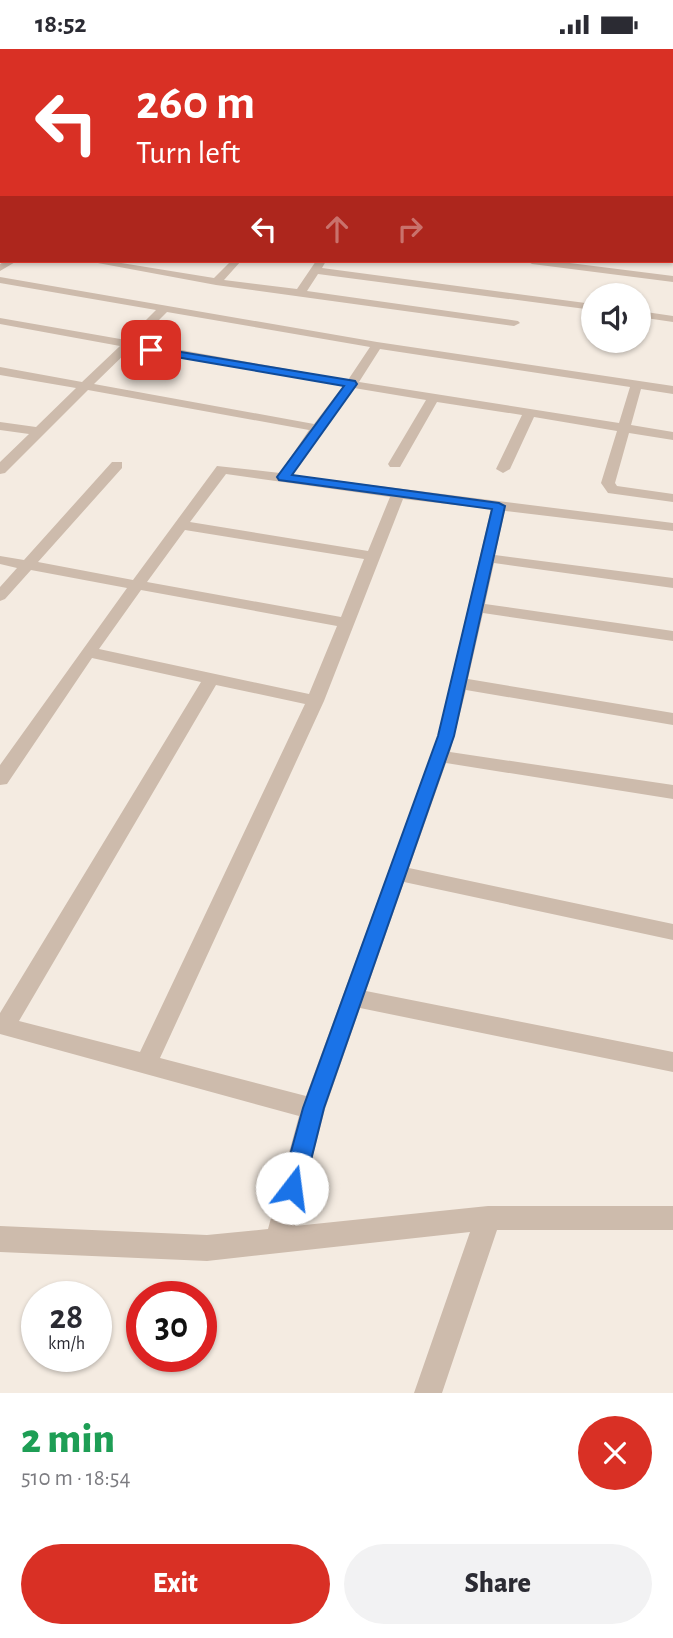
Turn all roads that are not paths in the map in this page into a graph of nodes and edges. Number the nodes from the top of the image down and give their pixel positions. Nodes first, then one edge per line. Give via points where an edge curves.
1 (104, 263) edge
2 (234, 263) edge
3 (563, 263) edge
4 (647, 263) edge
5 (318, 265) edge
6 (642, 275) junction
7 (673, 279) edge
8 (0, 280) edge
9 (216, 282) junction
10 (300, 293) junction
11 (581, 305) edge
12 (163, 310) junction
13 (651, 316) edge
14 (673, 319) edge
15 (0, 321) edge
16 (514, 323) dead end
17 (377, 345) junction
18 (126, 346) junction
19 (0, 371) edge
20 (637, 383) junction
21 (351, 384) junction
22 (85, 385) junction
23 (673, 390) edge
24 (434, 396) junction
25 (531, 411) junction
26 (0, 426) edge
27 (317, 428) junction
28 (622, 428) junction
29 (39, 431) junction
30 (673, 436) edge
31 (395, 464) dead end
32 (117, 465) dead end
33 (503, 469) dead end
34 (0, 470) edge
35 (284, 477) junction
36 (398, 494) junction
37 (673, 498) edge
38 (499, 506) junction
39 (179, 525) junction
40 (673, 527) edge
41 (374, 556) junction
42 (486, 558) junction
43 (0, 560) edge
44 (27, 564) junction
45 (673, 583) edge
46 (138, 585) junction
47 (0, 596) edge
48 (475, 607) junction
49 (346, 623) junction
50 (673, 636) edge
51 (88, 652) junction
52 (211, 678) junction
53 (458, 683) junction
54 (315, 701) junction
55 (673, 719) edge
56 (438, 756) junction
57 (0, 779) edge
58 (673, 792) edge
59 (397, 873) junction
60 (673, 932) edge
61 (353, 997) junction
62 (2, 1025) edge
63 (673, 1062) edge
64 (145, 1065) junction
65 (313, 1108) junction
66 (488, 1218) junction
67 (673, 1218) edge
68 (0, 1239) edge
69 (278, 1241) junction
70 (428, 1393) edge

1 - 9 street
2 - 9 street
3 - 6 street
4 - 6 street
5 - 10 street
5 - 11 street
6 - 7 street
8 - 12 street
9 - 10 street
10 - 16 street
12 - 17 street
12 - 18 street
13 - 14 street
15 - 18 street
17 - 20 street
17 - 21 street
18 - 21 street
18 - 22 street
19 - 22 street
20 - 23 street
20 - 28 street
21 - 24 street
21 - 27 street
22 - 27 street
22 - 29 street
24 - 25 street
24 - 31 street
25 - 28 street
25 - 33 street
26 - 29 street
27 - 35 street
28 - 30 street
28 - 37 street via 608,483 613,490
29 - 34 street
32 - 44 street
35 - 36 street
35 - 39 street via 222,468
36 - 38 street
36 - 41 street
38 - 40 street
38 - 42 street
39 - 41 street
39 - 46 street
41 - 49 street
42 - 45 street
42 - 48 street
43 - 44 street
44 - 46 street
44 - 47 street
46 - 49 street
46 - 51 street
48 - 50 street
48 - 53 street
49 - 54 street
51 - 52 street
51 - 57 street
52 - 54 street
52 - 62 street
53 - 55 street
53 - 56 street
54 - 64 street
56 - 58 street
56 - 59 street
59 - 60 street
59 - 61 street
61 - 63 street
61 - 65 street
62 - 64 street
64 - 65 street
65 - 69 street
66 - 67 street
66 - 69 street
66 - 70 street
68 - 69 street via 207,1248

